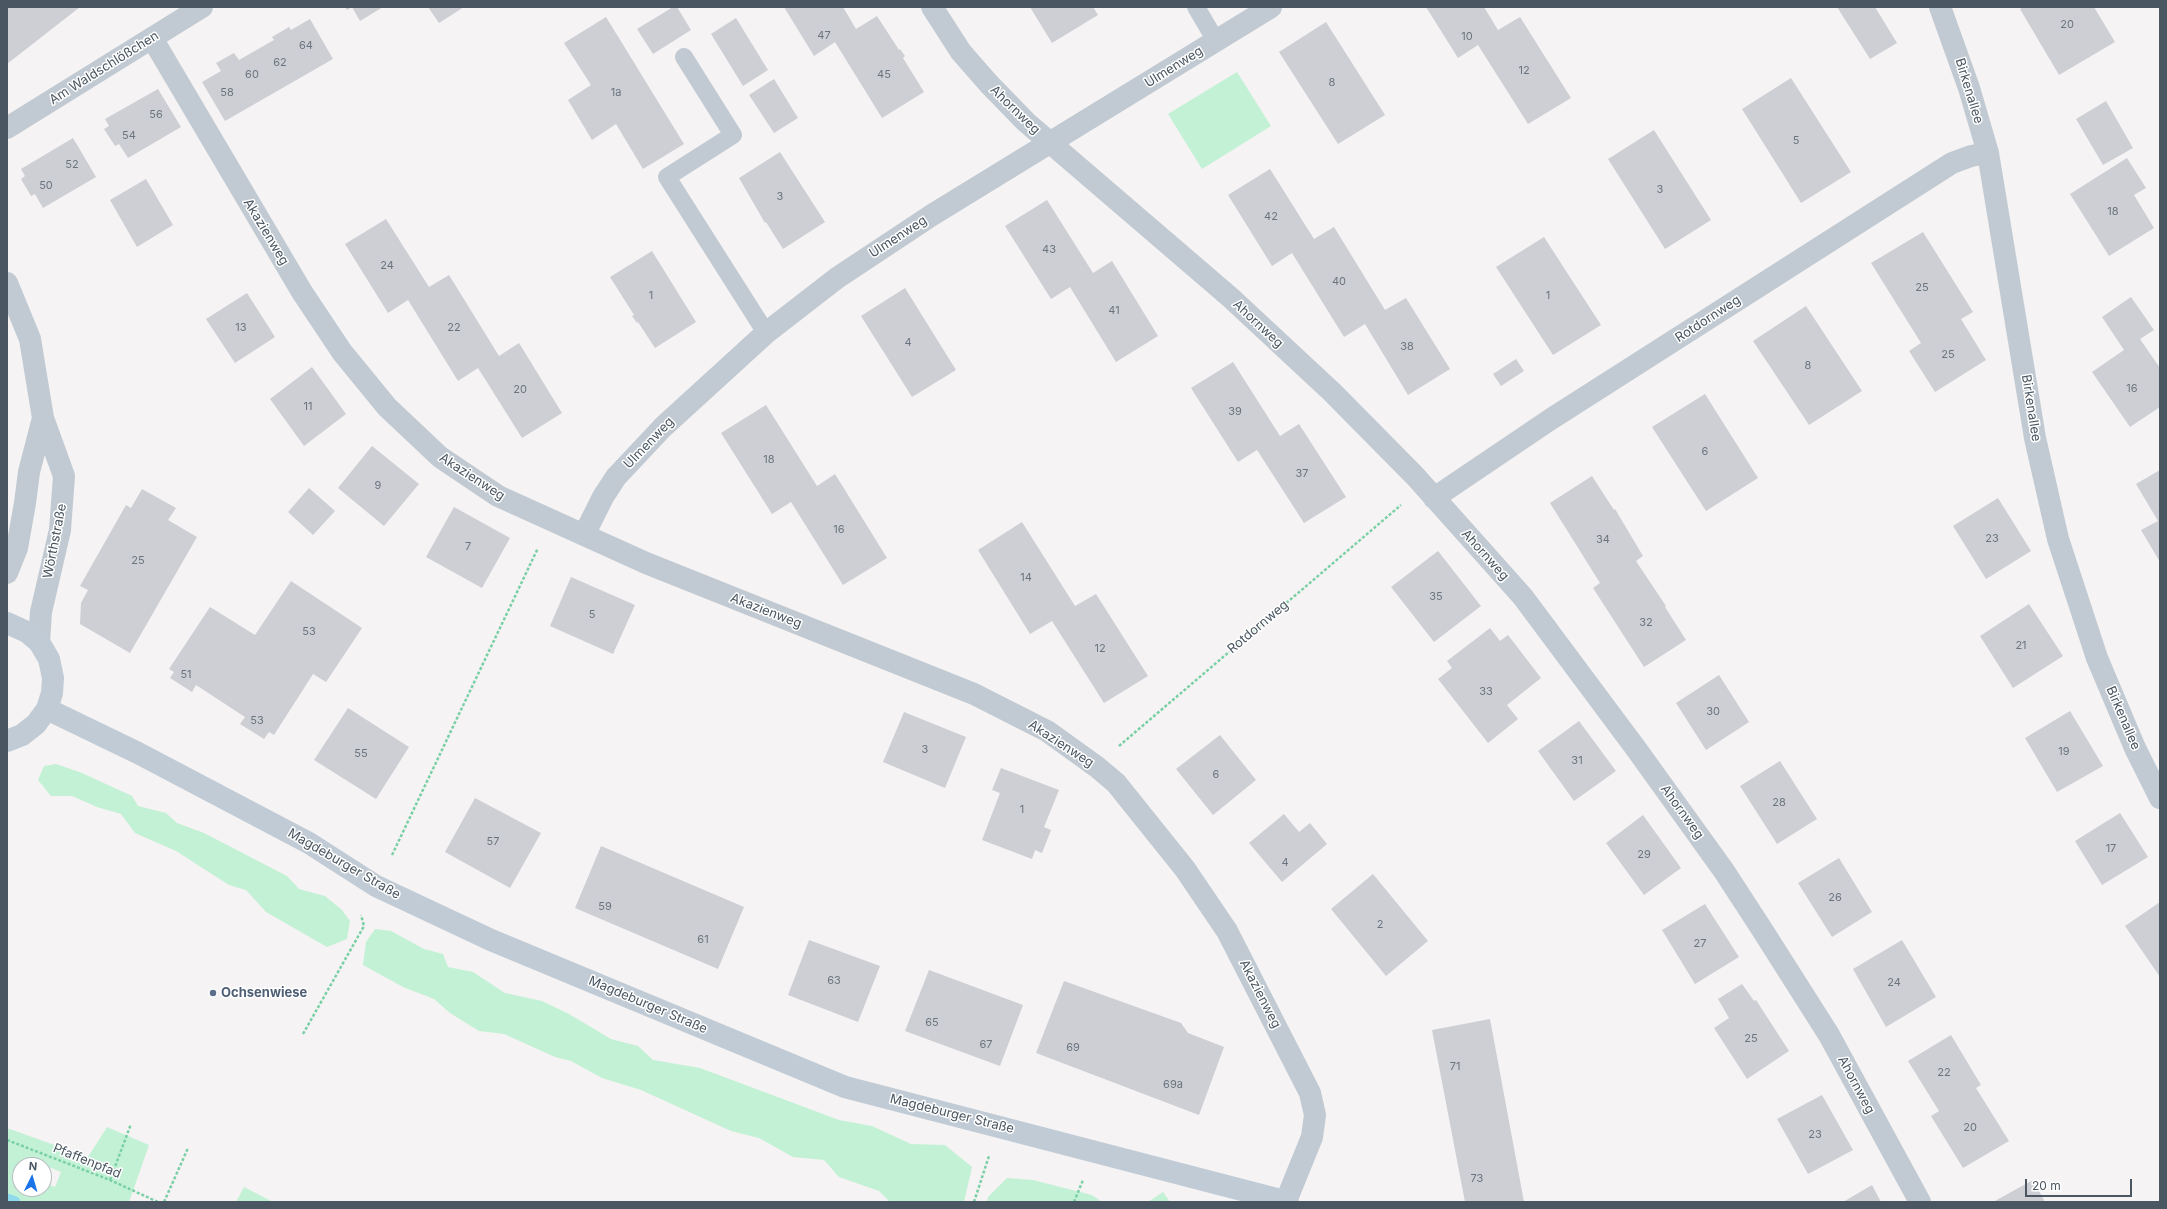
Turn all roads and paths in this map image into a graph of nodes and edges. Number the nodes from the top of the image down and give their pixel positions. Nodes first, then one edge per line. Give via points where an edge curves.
1 (202, 7) edge
2 (932, 7) edge
3 (1196, 7) edge
4 (1270, 7) edge
5 (1940, 7) edge
6 (152, 38) junction
7 (1216, 41) junction
8 (684, 57) dead end
9 (7, 128) edge
10 (1051, 143) junction
11 (1988, 153) junction
12 (7, 283) edge
13 (766, 333) junction
14 (44, 418) junction
15 (1434, 498) junction
16 (1407, 500) dead end
17 (584, 535) junction
18 (539, 547) dead end
19 (7, 573) edge
20 (7, 623) edge
21 (39, 642) junction
22 (47, 709) junction
23 (7, 740) edge
24 (1117, 747) dead end
25 (2160, 798) edge
26 (392, 855) dead end
27 (361, 915) dead end
28 (303, 1034) dead end
29 (131, 1124) dead end
30 (7, 1140) edge
31 (188, 1148) dead end
32 (989, 1156) dead end
33 (110, 1180) junction
34 (1084, 1180) dead end
35 (158, 1202) edge
36 (164, 1202) edge
37 (974, 1202) edge
38 (1074, 1202) edge
39 (1287, 1202) edge
40 (1920, 1202) edge

1 - 6 street, Am Waldschlößchen
2 - 10 street, Ahornweg via 961,52 1026,122
3 - 7 lane
4 - 7 street, Ulmenweg
5 - 11 street, Birkenallee via 1969,88
6 - 9 street, Am Waldschlößchen
6 - 17 street, Akazienweg via 302,292 342,352 387,407 440,457 498,496
7 - 10 street, Ulmenweg
8 - 13 lane via 733,135 667,176
10 - 13 street, Ulmenweg via 932,215 837,278
10 - 15 street, Ahornweg via 1231,298 1332,392
11 - 15 street, Rotdornweg via 1952,163 1551,419
11 - 25 street, Birkenallee via 2035,438 2058,539 2097,658 2135,748
12 - 14 street, Wörthstraße via 30,339
13 - 17 street, Ulmenweg via 663,427 616,477
14 - 19 street, Wörthstraße via 29,472 17,548
14 - 21 street, Wörthstraße via 64,476 60,530 41,612
15 - 40 street, Ahornweg via 1523,597 1724,871 1829,1035
16 - 24 path, Rotdornweg
17 - 39 street, Akazienweg via 646,563 974,694 1047,731 1116,783 1185,869 1227,931 1310,1093 1315,1115 1312,1137
18 - 26 path
20 - 21 main road via 27,632
21 - 22 main road via 48,659 53,678 52,694
22 - 23 main road via 36,724 22,736
22 - 39 main road, Magdeburger Straße via 309,843 376,886 491,940 845,1087
27 - 28 path via 364,926
29 - 33 path
30 - 33 path, Pfaffenpfad
31 - 36 path
32 - 37 path
33 - 35 path, Pfaffenpfad
34 - 38 path

